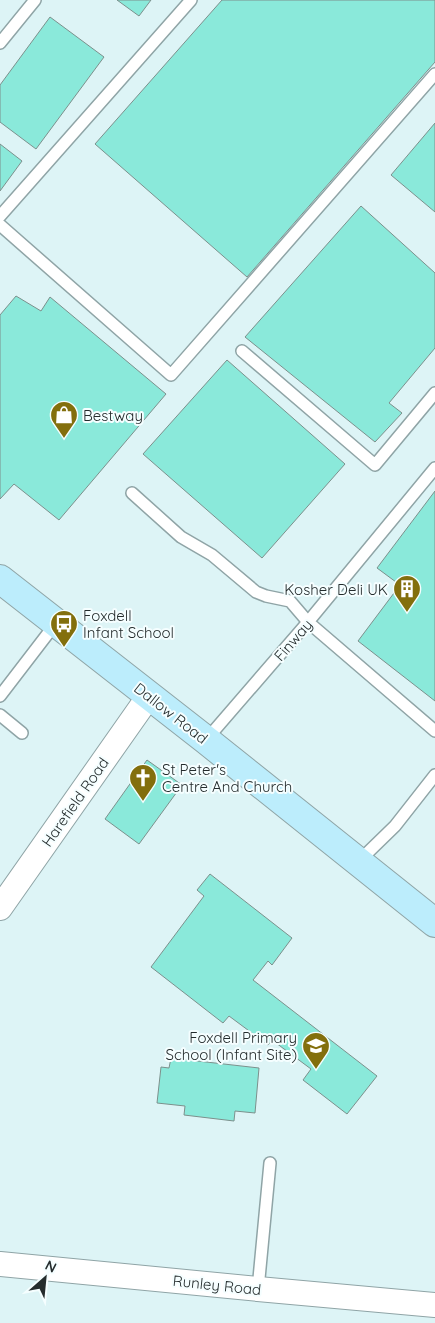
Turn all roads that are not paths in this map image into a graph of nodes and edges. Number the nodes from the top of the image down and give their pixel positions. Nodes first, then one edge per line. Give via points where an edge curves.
1 (35, 0) edge
2 (191, 0) edge
3 (0, 43) edge
4 (435, 74) edge
5 (0, 216) edge
6 (0, 225) edge
7 (242, 352) dead end
8 (435, 393) edge
9 (435, 468) edge
10 (132, 493) dead end
11 (0, 579) edge
12 (308, 622) junction
13 (56, 623) junction
14 (0, 696) edge
15 (150, 696) junction
16 (0, 715) edge
17 (435, 731) edge
18 (22, 733) dead end
19 (206, 740) junction
20 (435, 775) edge
21 (358, 862) junction
22 (3, 898) edge
23 (435, 922) edge
24 (270, 1163) dead end
25 (0, 1264) edge
26 (258, 1289) junction
27 (435, 1305) edge

1 - 3 lane
2 - 5 lane
4 - 6 lane via 171,375
7 - 8 lane via 376,465
9 - 12 lane, Finway
10 - 12 lane via 181,537 212,555 256,592 290,601
11 - 13 street, Dallow Road
12 - 17 lane
12 - 19 lane, Finway
13 - 14 lane
13 - 15 street, Dallow Road
15 - 19 street, Dallow Road
15 - 22 street, Harefield Road
16 - 18 lane
19 - 21 street, Dallow Road via 328,843
20 - 21 lane via 395,826
21 - 23 street, Dallow Road
24 - 26 lane
25 - 26 street, Runley Road
26 - 27 street, Runley Road

